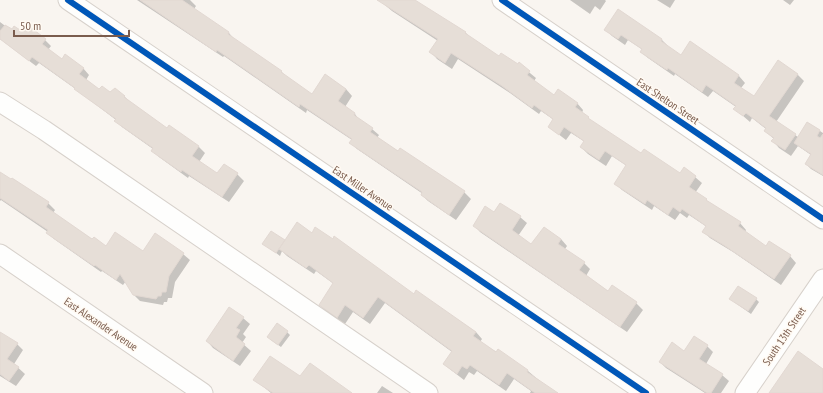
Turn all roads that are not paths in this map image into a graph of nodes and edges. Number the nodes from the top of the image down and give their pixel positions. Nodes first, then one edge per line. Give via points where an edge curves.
1 (68, 0) edge
2 (502, 0) edge
3 (0, 102) edge
4 (823, 219) edge
5 (0, 254) edge
6 (823, 279) edge
7 (203, 393) edge
8 (428, 393) edge
9 (646, 393) edge
10 (745, 393) edge

1 - 9 street, East Miller Avenue
2 - 4 street, East Shelton Street
3 - 8 street
5 - 7 street, East Alexander Avenue
6 - 10 street, South 13th Street

